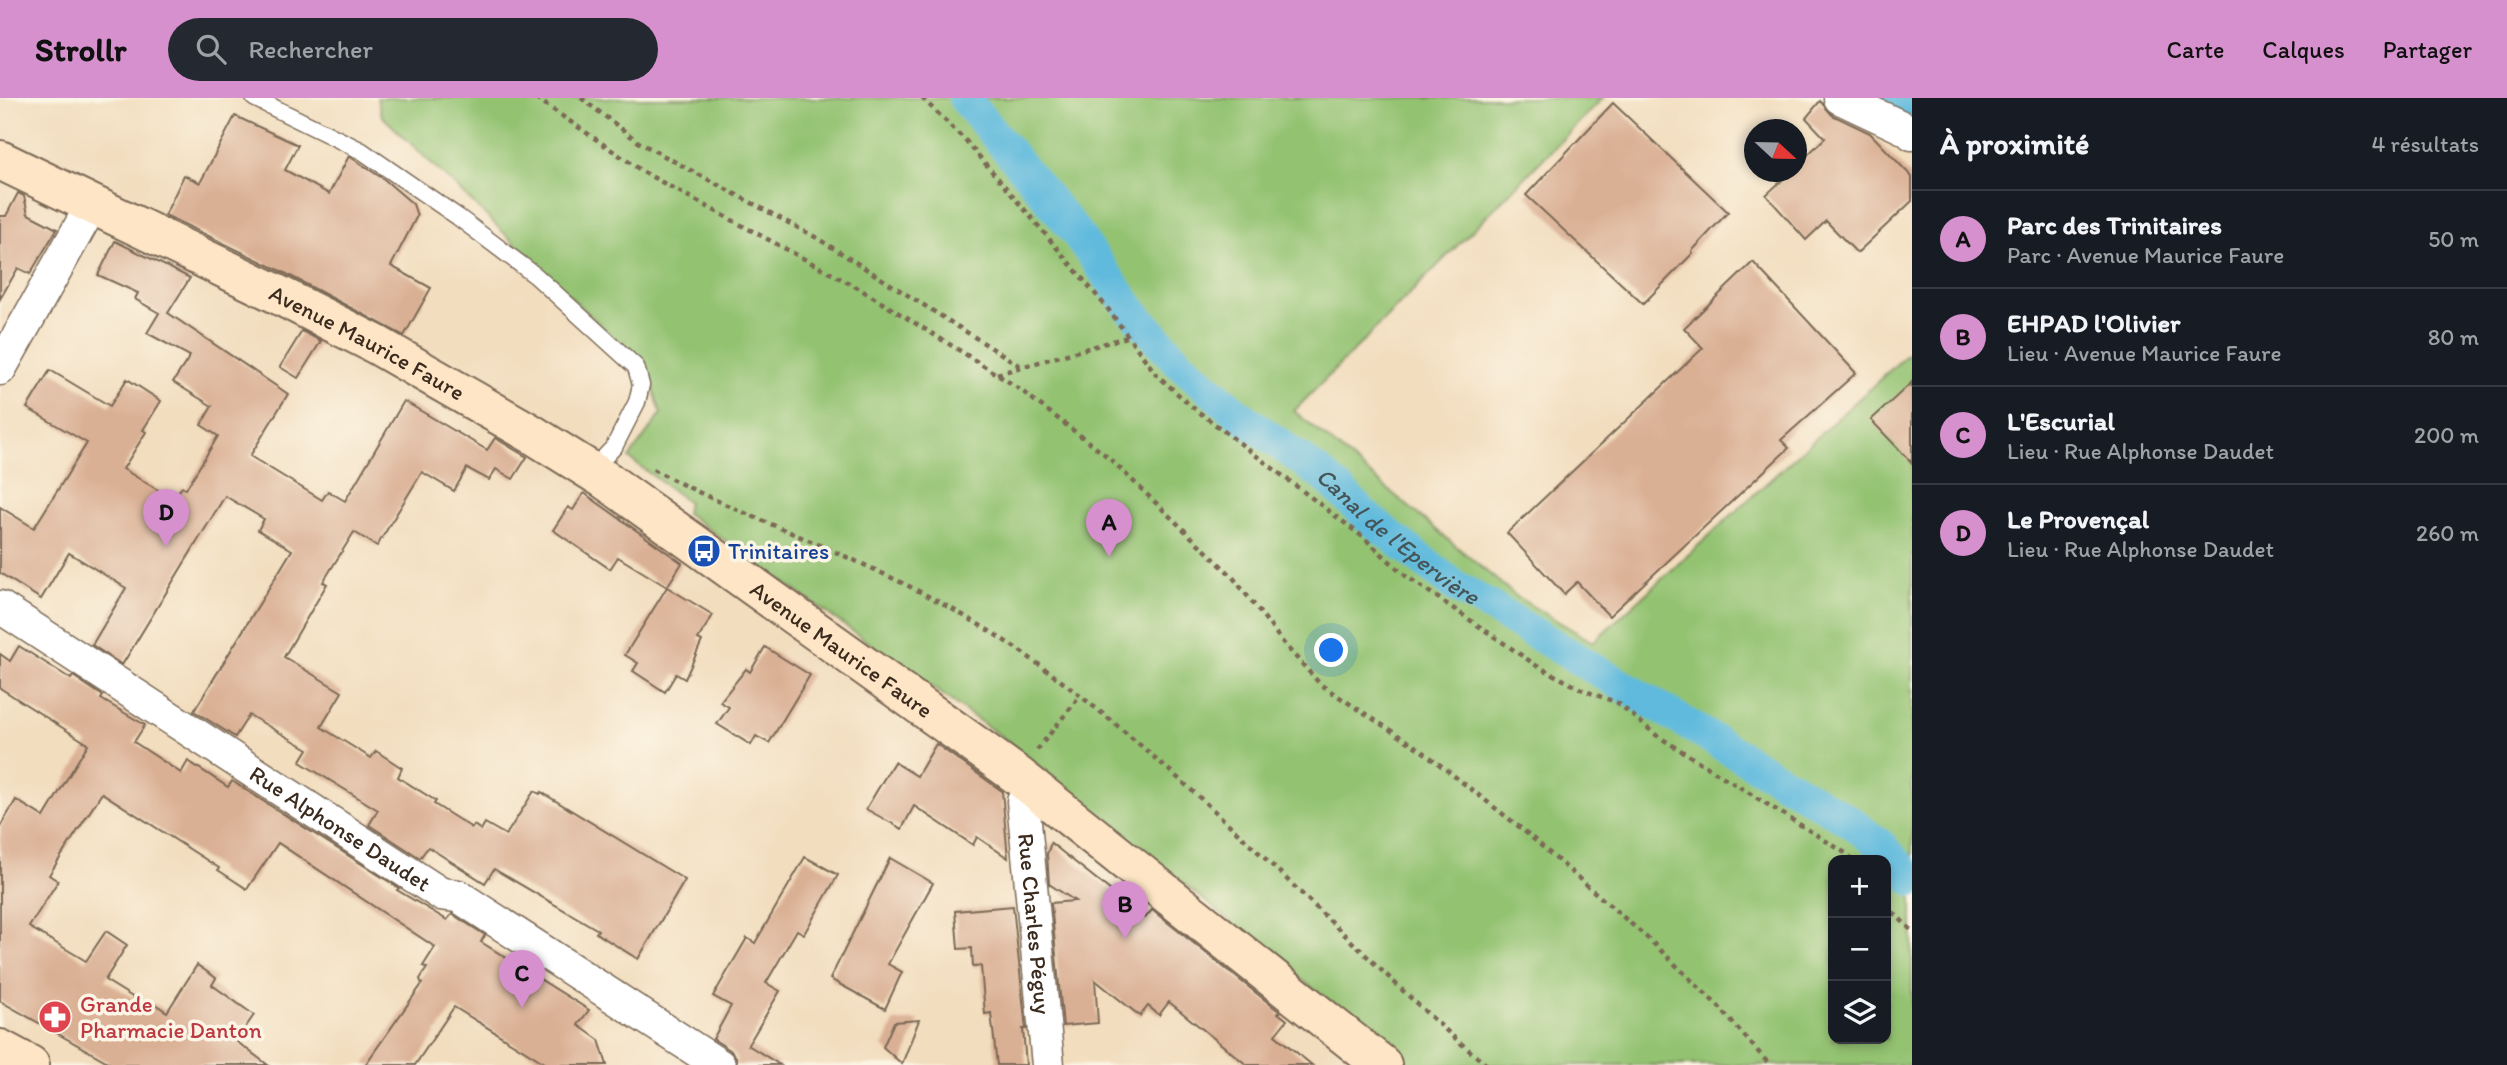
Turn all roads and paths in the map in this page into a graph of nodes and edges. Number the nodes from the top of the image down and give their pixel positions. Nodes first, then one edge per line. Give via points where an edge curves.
1 (254, 98) edge
2 (537, 98) edge
3 (581, 98) edge
4 (922, 98) edge
5 (1840, 98) edge
6 (1912, 134) edge
7 (0, 160) edge
8 (92, 205) junction
9 (1128, 337) junction
10 (1022, 367) junction
11 (0, 369) edge
12 (996, 375) junction
13 (602, 459) junction
14 (0, 607) edge
15 (1080, 696) junction
16 (1024, 781) junction
17 (1848, 855) edge
18 (1891, 910) edge
19 (1912, 931) edge
20 (719, 1065) edge
21 (1048, 1065) edge
22 (1382, 1065) edge
23 (1487, 1065) edge
24 (1770, 1065) edge

1 - 13 lane via 362,151 458,217 537,276 636,367 641,385 637,402
2 - 12 path via 645,173 858,288
3 - 10 path via 640,143 817,238
4 - 9 path via 982,159
5 - 6 street
7 - 8 street, Avenue Maurice Faure
8 - 11 street
8 - 13 street, Avenue Maurice Faure
9 - 10 path
9 - 17 path via 1156,374 1191,406 1363,537 1406,576 1537,666 1618,703 1656,735
10 - 12 path
12 - 24 path via 1108,457 1232,576 1321,685 1421,750 1522,829 1652,942
13 - 15 path via 691,490 952,608
13 - 16 street, Avenue Maurice Faure
14 - 20 street, Rue Alphonse Daudet via 441,894 458,896
15 - 16 path
15 - 23 path via 1198,798
16 - 21 street, Rue Charles Péguy
16 - 22 street, Avenue Maurice Faure
18 - 19 path

